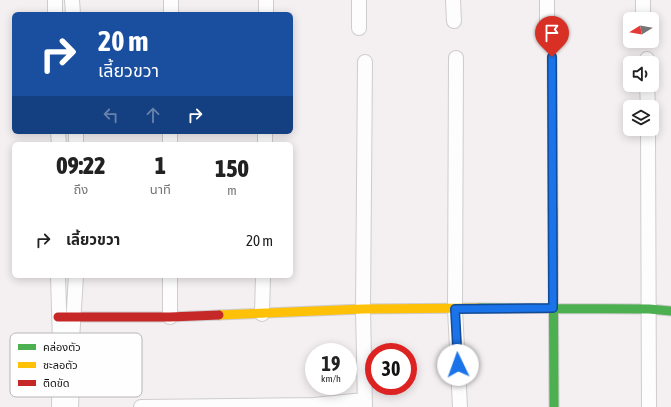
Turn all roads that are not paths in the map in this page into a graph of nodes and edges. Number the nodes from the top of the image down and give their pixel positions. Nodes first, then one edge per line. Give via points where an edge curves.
1 (55, 0) edge
2 (72, 0) edge
3 (171, 0) edge
4 (266, 0) edge
5 (359, 0) edge
6 (454, 0) edge
7 (547, 0) edge
8 (643, 0) edge
9 (55, 12) edge
10 (73, 12) edge
11 (171, 12) edge
12 (266, 12) edge
13 (643, 12) edge
14 (454, 21) dead end
15 (547, 24) dead end
16 (359, 28) dead end
17 (552, 57) dead end
18 (456, 58) dead end
19 (365, 62) dead end
20 (648, 136) edge
21 (58, 278) edge
22 (76, 278) edge
23 (170, 278) edge
24 (263, 278) edge
25 (553, 308) junction
26 (363, 309) junction
27 (455, 309) junction
28 (649, 309) junction
29 (671, 311) edge
30 (262, 314) junction
31 (170, 316) junction
32 (58, 317) junction
33 (74, 317) junction
34 (59, 333) edge
35 (73, 333) edge
36 (59, 397) edge
37 (71, 397) edge
38 (364, 404) edge
39 (59, 407) edge
40 (71, 407) edge
41 (141, 407) edge
42 (460, 407) edge
43 (554, 407) edge
44 (650, 407) edge

1 - 9 street
2 - 10 street
3 - 11 street
4 - 12 street
5 - 16 street
6 - 14 street
7 - 15 street
8 - 13 street
17 - 25 street
18 - 27 street
19 - 26 street
20 - 28 street
21 - 32 street
22 - 33 street
23 - 31 street
24 - 30 street
25 - 27 street
25 - 28 street
25 - 43 street
26 - 27 street
26 - 30 street
26 - 38 street
27 - 42 street
28 - 29 street
28 - 44 street
30 - 31 street
31 - 33 street
32 - 33 street
32 - 34 street
33 - 35 street
36 - 39 street
37 - 40 street
38 - 41 street

